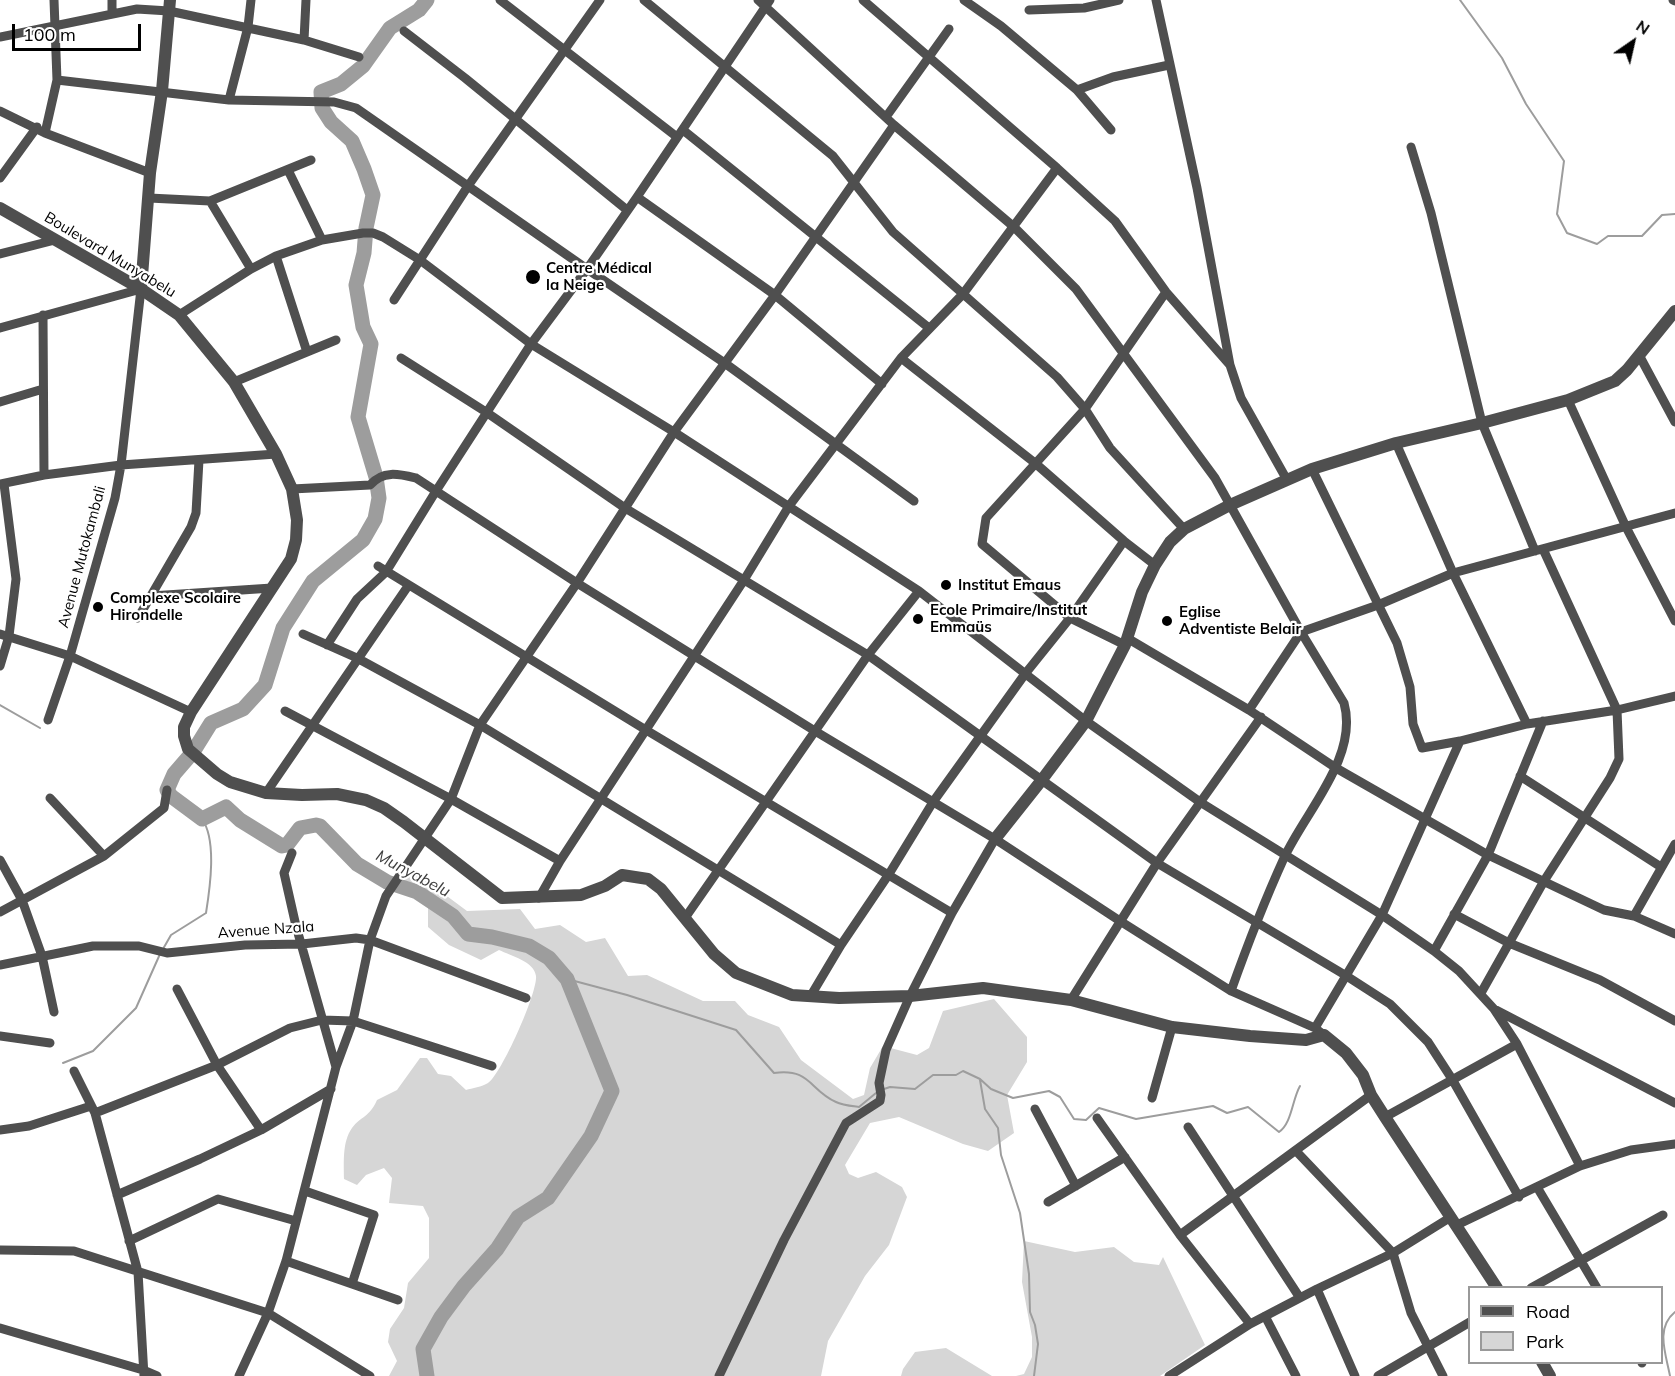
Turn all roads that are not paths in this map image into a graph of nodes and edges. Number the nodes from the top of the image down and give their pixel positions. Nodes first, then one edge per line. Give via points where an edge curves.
1 (54, 0) edge
2 (112, 0) edge
3 (251, 0) edge
4 (306, 0) edge
5 (501, 0) edge
6 (600, 0) edge
7 (644, 0) edge
8 (863, 0) edge
9 (964, 0) edge
10 (1119, 0) edge
11 (1156, 0) edge
12 (764, 2) edge
13 (1083, 4) edge
14 (169, 5) edge
15 (1029, 10) dead end
16 (112, 14) junction
17 (56, 25) junction
18 (248, 27) junction
19 (950, 29) dead end
20 (404, 32) dead end
21 (0, 37) edge
22 (304, 40) junction
23 (564, 50) junction
24 (360, 57) dead end
25 (929, 58) junction
26 (1169, 65) junction
27 (723, 67) junction
28 (57, 80) junction
29 (1077, 90) junction
30 (162, 91) junction
31 (229, 100) junction
32 (0, 111) edge
33 (886, 117) junction
34 (515, 119) junction
35 (894, 125) junction
36 (41, 130) junction
37 (1111, 130) dead end
38 (680, 134) junction
39 (1411, 147) dead end
40 (311, 160) dead end
41 (1057, 168) junction
42 (288, 170) junction
43 (150, 173) junction
44 (0, 178) edge
45 (855, 183) junction
46 (468, 186) junction
47 (637, 197) junction
48 (149, 198) junction
49 (210, 201) junction
50 (0, 208) edge
51 (627, 210) junction
52 (1014, 227) junction
53 (816, 238) junction
54 (55, 240) junction
55 (322, 240) junction
56 (0, 254) edge
57 (276, 256) junction
58 (420, 260) junction
59 (251, 269) junction
60 (587, 269) junction
61 (141, 289) junction
62 (1166, 292) junction
63 (963, 294) junction
64 (776, 295) junction
65 (394, 300) dead end
66 (1675, 311) edge
67 (43, 315) junction
68 (178, 315) junction
69 (0, 328) edge
70 (929, 328) junction
71 (336, 340) dead end
72 (531, 344) junction
73 (307, 352) junction
74 (1124, 353) junction
75 (1639, 355) junction
76 (401, 358) dead end
77 (902, 358) junction
78 (726, 364) junction
79 (1230, 365) junction
80 (234, 382) junction
81 (882, 384) junction
82 (43, 389) junction
83 (1568, 400) junction
84 (0, 402) edge
85 (1084, 409) junction
86 (486, 412) junction
87 (1675, 422) edge
88 (1482, 423) junction
89 (674, 432) junction
90 (1396, 443) junction
91 (835, 444) junction
92 (276, 454) junction
93 (199, 460) junction
94 (1035, 463) junction
95 (121, 465) junction
96 (1312, 470) junction
97 (44, 475) junction
98 (1287, 480) junction
99 (2, 484) edge
100 (292, 489) junction
101 (436, 490) junction
102 (914, 501) dead end
103 (1230, 505) junction
104 (789, 506) junction
105 (625, 508) junction
106 (1675, 513) edge
107 (1626, 527) junction
108 (1184, 529) junction
109 (1124, 542) junction
110 (1539, 550) junction
111 (1155, 565) junction
112 (382, 569) junction
113 (1453, 573) junction
114 (744, 580) junction
115 (577, 583) junction
116 (408, 586) junction
117 (272, 588) junction
118 (919, 591) junction
119 (151, 596) junction
120 (1378, 605) junction
121 (138, 618) dead end
122 (1070, 618) junction
123 (1675, 621) edge
124 (1301, 632) junction
125 (303, 634) dead end
126 (5, 635) edge
127 (1126, 641) junction
128 (327, 645) junction
129 (694, 654) junction
130 (868, 655) junction
131 (70, 656) junction
132 (357, 658) junction
133 (527, 658) junction
134 (0, 666) edge
135 (1025, 674) junction
136 (1675, 696) edge
137 (1250, 710) junction
138 (1617, 710) junction
139 (285, 711) dead end
140 (191, 712) junction
141 (1261, 717) junction
142 (48, 720) dead end
143 (1086, 721) junction
144 (1543, 721) junction
145 (1527, 724) junction
146 (480, 725) junction
147 (313, 726) junction
148 (646, 730) junction
149 (815, 731) junction
150 (980, 735) junction
151 (1460, 741) junction
152 (1336, 768) junction
153 (1520, 776) junction
154 (1041, 781) junction
155 (167, 790) dead end
156 (266, 794) junction
157 (50, 798) dead end
158 (451, 799) junction
159 (600, 799) junction
160 (766, 802) junction
161 (933, 802) junction
162 (1200, 802) junction
163 (1585, 817) junction
164 (1425, 819) junction
165 (425, 837) junction
166 (995, 839) junction
167 (1675, 844) edge
168 (292, 853) dead end
169 (104, 855) junction
170 (1286, 855) junction
171 (1488, 855) junction
172 (0, 860) edge
173 (560, 861) junction
174 (1157, 864) junction
175 (1660, 867) junction
176 (718, 870) junction
177 (889, 874) junction
178 (1544, 881) junction
179 (539, 898) junction
180 (22, 900) junction
181 (0, 912) edge
182 (952, 913) junction
183 (1454, 914) junction
184 (1382, 915) junction
185 (1634, 916) junction
186 (685, 918) junction
187 (1120, 921) junction
188 (1256, 922) junction
189 (1675, 934) edge
190 (370, 940) junction
191 (1509, 943) junction
192 (302, 944) junction
193 (841, 945) junction
194 (1434, 951) junction
195 (42, 956) junction
196 (0, 965) edge
197 (1345, 975) junction
198 (177, 989) dead end
199 (1230, 991) junction
200 (1481, 993) junction
201 (910, 996) junction
202 (810, 997) junction
203 (526, 998) dead end
204 (1071, 1000) junction
205 (1494, 1009) junction
206 (54, 1012) dead end
207 (322, 1020) junction
208 (1675, 1021) edge
209 (353, 1022) junction
210 (1172, 1028) junction
211 (1320, 1032) junction
212 (0, 1036) edge
213 (50, 1043) dead end
214 (1517, 1044) junction
215 (217, 1065) junction
216 (492, 1066) dead end
217 (336, 1067) junction
218 (74, 1071) dead end
219 (1452, 1079) junction
220 (331, 1089) junction
221 (1371, 1095) junction
222 (1152, 1098) dead end
223 (1675, 1104) edge
224 (1035, 1109) dead end
225 (93, 1110) junction
226 (1385, 1117) junction
227 (1097, 1118) dead end
228 (1188, 1126) dead end
229 (0, 1130) edge
230 (261, 1130) junction
231 (1675, 1144) edge
232 (1296, 1151) junction
233 (1125, 1157) junction
234 (1580, 1166) junction
235 (1076, 1186) junction
236 (1537, 1187) junction
237 (306, 1191) junction
238 (117, 1195) junction
239 (1233, 1197) junction
240 (1519, 1197) junction
241 (1048, 1202) dead end
242 (1663, 1215) dead end
243 (296, 1221) junction
244 (1454, 1221) junction
245 (1180, 1235) junction
246 (129, 1241) junction
247 (0, 1250) edge
248 (1393, 1253) junction
249 (1581, 1260) junction
250 (286, 1261) junction
251 (138, 1272) junction
252 (352, 1284) junction
253 (1496, 1286) edge
254 (1533, 1286) edge
255 (1596, 1286) edge
256 (1317, 1289) junction
257 (1300, 1298) junction
258 (398, 1300) dead end
259 (268, 1313) junction
260 (1265, 1316) junction
261 (1468, 1323) edge
262 (1250, 1324) junction
263 (0, 1328) edge
264 (1429, 1345) junction
265 (143, 1373) edge
266 (157, 1376) edge
267 (238, 1376) edge
268 (370, 1376) edge
269 (719, 1376) edge
270 (1169, 1376) edge
271 (1296, 1376) edge
272 (1355, 1376) edge
273 (1378, 1376) edge
274 (1443, 1376) edge

1 - 17 street
2 - 16 street
3 - 18 street
4 - 22 street
5 - 23 street
6 - 23 street
7 - 27 street
8 - 25 street
9 - 29 street via 1002,26
10 - 13 street
11 - 26 street
12 - 27 street
12 - 33 street
13 - 15 street
14 - 16 street
14 - 18 street
14 - 30 street
16 - 17 street
17 - 21 street
17 - 28 street
18 - 22 street
18 - 31 street
19 - 25 street
20 - 34 street
22 - 24 street
23 - 34 street
23 - 38 street
25 - 33 street
25 - 41 street
26 - 29 street via 1113,77
26 - 79 street
27 - 38 street
27 - 45 street via 832,156
28 - 30 street
28 - 36 street
29 - 37 street
30 - 31 street
30 - 43 street
31 - 46 street via 334,102 356,108
32 - 36 street
33 - 35 street
34 - 46 street
34 - 51 street
35 - 45 street
35 - 52 street
36 - 43 street
36 - 44 street
38 - 47 street
38 - 53 street
39 - 88 street
40 - 42 street
41 - 52 street
41 - 62 street via 1115,221
42 - 49 street
42 - 55 street
43 - 48 street
45 - 53 street
45 - 63 street via 893,232
46 - 58 street
46 - 60 street
47 - 51 street
47 - 64 street
48 - 49 street
48 - 61 street
49 - 59 street
50 - 54 street, Boulevard Munyabelu
51 - 60 street
52 - 63 street
52 - 74 street via 1076,289
53 - 64 street
53 - 70 street
54 - 56 street
54 - 61 street, Boulevard Munyabelu
55 - 57 street
55 - 58 street via 373,233
57 - 59 street
57 - 73 street
58 - 65 street
58 - 72 street
59 - 68 street
60 - 72 street
60 - 78 street
61 - 67 street
61 - 68 street, Boulevard Munyabelu
61 - 95 street, Avenue Mutokambali
62 - 74 street
62 - 79 street
63 - 70 street
63 - 85 street via 1057,377
64 - 78 street
64 - 81 street
66 - 75 street
67 - 69 street
67 - 82 street
68 - 80 street, Boulevard Munyabelu
70 - 77 street
71 - 73 street
72 - 86 street
72 - 89 street
73 - 80 street
74 - 85 street
74 - 103 street via 1215,478
75 - 83 street via 1615,381
75 - 87 street
76 - 86 street
77 - 81 street
77 - 94 street
78 - 89 street
78 - 91 street
79 - 98 street via 1241,398
80 - 92 street, Boulevard Munyabelu
81 - 91 street
82 - 84 street
82 - 97 street
83 - 88 street
83 - 107 street
85 - 94 street
85 - 108 street via 1110,448
86 - 101 street
86 - 105 street
88 - 90 street
88 - 110 street
89 - 104 street
89 - 105 street
90 - 96 street
90 - 113 street
91 - 102 street
91 - 104 street
92 - 93 street
92 - 100 street, Boulevard Munyabelu
93 - 95 street
93 - 119 street via 196,513
94 - 109 street
94 - 122 street via 986,518 982,544
95 - 97 street, Avenue Mutokambali
95 - 131 street, Avenue Mutokambali
96 - 98 street
96 - 120 street
97 - 99 street, Avenue Mutokambali
98 - 103 street
99 - 126 street via 16,579
100 - 101 street via 370,485 376,477 395,474 416,478
100 - 117 street, Boulevard Munyabelu via 296,540 291,559
101 - 112 street
101 - 115 street
103 - 108 street
103 - 124 street
104 - 114 street
104 - 118 street
105 - 114 street
105 - 115 street
106 - 107 street
107 - 110 street
107 - 123 street
108 - 111 street
109 - 111 street
109 - 122 street
110 - 113 street
110 - 138 street
111 - 127 street
112 - 116 street
112 - 128 street
113 - 120 street
113 - 145 street
114 - 129 street
114 - 130 street
115 - 129 street
115 - 133 street
116 - 132 street
116 - 133 street
117 - 119 street
117 - 140 street, Boulevard Munyabelu
118 - 130 street
118 - 135 street
119 - 121 street
120 - 124 street
120 - 151 street via 1397,643 1410,687 1413,724 1422,748
122 - 127 street
122 - 135 street
124 - 137 street
124 - 152 street via 1347,713 1347,729
125 - 128 street
126 - 131 street
126 - 134 street
127 - 137 street
127 - 143 street
128 - 132 street
129 - 148 street
129 - 149 street
130 - 149 street
130 - 150 street
131 - 140 street
131 - 142 street, Avenue Mutokambali
132 - 146 street
132 - 147 street
133 - 146 street
133 - 148 street
135 - 143 street
135 - 150 street
136 - 138 street
137 - 141 street
138 - 144 street
138 - 163 street via 1619,759
139 - 147 street
140 - 156 street via 184,727 188,749 230,782
141 - 152 street
141 - 162 street
143 - 154 street
143 - 162 street
144 - 145 street
144 - 153 street
145 - 151 street
146 - 158 street
146 - 159 street
147 - 156 street
147 - 158 street
148 - 159 street
148 - 160 street
149 - 160 street
149 - 161 street
150 - 154 street
150 - 161 street
151 - 164 street
152 - 164 street
152 - 170 street
153 - 163 street
153 - 171 street
154 - 166 street
154 - 174 street
155 - 169 street via 164,808
156 - 165 street via 337,794 366,800
157 - 169 street
158 - 165 street
158 - 173 street
159 - 173 street
159 - 176 street
160 - 176 street
160 - 177 street
161 - 166 street
161 - 177 street
162 - 170 street
162 - 174 street
163 - 175 street
163 - 178 street
164 - 171 street
164 - 184 street
165 - 179 street via 502,898
165 - 190 street via 386,896
166 - 182 street
166 - 187 street
167 - 175 street
168 - 192 street via 284,873
169 - 180 street
170 - 184 street
170 - 188 street
171 - 178 street
171 - 183 street
172 - 180 street
173 - 179 street
174 - 187 street
174 - 188 street
175 - 185 street
176 - 186 street
176 - 193 street
177 - 182 street
177 - 193 street
178 - 185 street via 1604,910
178 - 191 street
179 - 186 street via 581,895 622,875 648,879
180 - 181 street
180 - 195 street
182 - 201 street
183 - 191 street
183 - 194 street
184 - 194 street
184 - 197 street
185 - 189 street
186 - 202 street via 714,954 736,973 776,990
187 - 199 street
187 - 204 street
188 - 197 street
188 - 199 street
190 - 192 street, Avenue Nzala
190 - 203 street, Avenue Nzala
190 - 209 street
191 - 200 street
191 - 208 street via 1600,980
192 - 195 street, Avenue Nzala via 161,952 139,946 93,946
192 - 207 street
193 - 202 street
194 - 200 street
195 - 196 street, Avenue Nzala
195 - 206 street
197 - 211 street
197 - 219 street via 1390,1004 1428,1042
198 - 215 street
199 - 211 street
200 - 205 street
201 - 202 street
201 - 204 street via 983,988
201 - 269 street via 886,1050 879,1083 880,1101 846,1123
204 - 210 street
205 - 214 street
205 - 223 street
207 - 209 street
207 - 215 street via 290,1028
207 - 217 street
209 - 216 street
209 - 217 street
210 - 211 street via 1306,1040
210 - 222 street
211 - 221 street via 1346,1053 1363,1075
212 - 213 street
214 - 219 street
214 - 234 street
215 - 225 street
215 - 230 street
217 - 220 street
218 - 225 street
219 - 226 street
219 - 240 street
220 - 230 street
220 - 237 street
221 - 226 street
221 - 232 street
224 - 235 street
225 - 229 street
225 - 238 street
226 - 244 street
227 - 233 street
228 - 239 street
230 - 238 street
231 - 234 street via 1631,1149
232 - 239 street
232 - 248 street
233 - 235 street
233 - 245 street
234 - 236 street
235 - 241 street
236 - 240 street
236 - 249 street
237 - 243 street
237 - 252 street via 374,1215
238 - 246 street
239 - 245 street
239 - 257 street
240 - 244 street
242 - 249 street
243 - 246 street via 218,1199
243 - 250 street
244 - 248 street
244 - 253 street
245 - 262 street
246 - 251 street
247 - 251 street via 74,1251
248 - 256 street
248 - 264 street via 1412,1313
249 - 254 street
249 - 255 street
250 - 252 street
250 - 259 street
251 - 259 street
251 - 265 street
252 - 258 street
256 - 257 street
256 - 272 street
257 - 260 street
259 - 267 street
259 - 268 street
260 - 262 street
260 - 271 street
261 - 264 street
262 - 270 street
263 - 265 street
264 - 273 street
264 - 274 street
265 - 266 street

